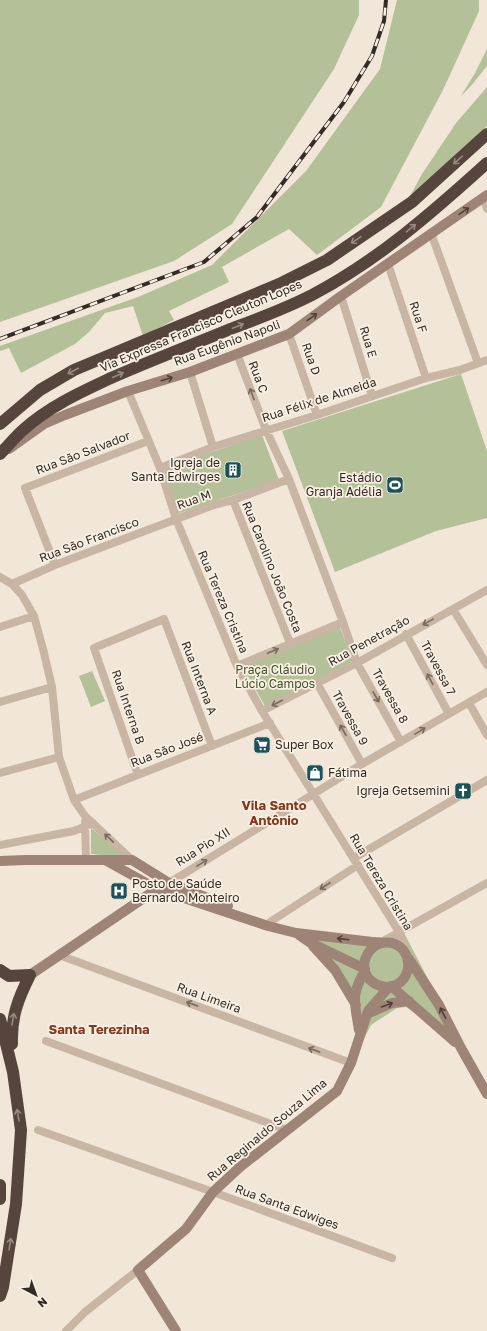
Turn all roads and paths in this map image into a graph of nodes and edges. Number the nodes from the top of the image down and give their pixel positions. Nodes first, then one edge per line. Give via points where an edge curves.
1 (487, 134) edge
2 (487, 163) edge
3 (485, 196) edge
4 (487, 209) edge
5 (431, 233) junction
6 (388, 264) junction
7 (341, 296) junction
8 (289, 334) junction
9 (237, 354) junction
10 (487, 360) edge
11 (478, 363) junction
12 (190, 372) junction
13 (426, 378) junction
14 (128, 391) junction
15 (372, 396) junction
16 (318, 415) junction
17 (0, 424) edge
18 (266, 430) junction
19 (148, 441) junction
20 (213, 447) junction
21 (0, 455) edge
22 (160, 468) junction
23 (289, 479) junction
24 (233, 500) junction
25 (176, 520) junction
26 (55, 565) junction
27 (0, 577) edge
28 (12, 584) junction
29 (487, 590) edge
30 (453, 609) junction
31 (34, 616) junction
32 (164, 619) joint
33 (343, 622) junction
34 (0, 626) edge
35 (406, 634) junction
36 (290, 643) junction
37 (357, 663) junction
38 (487, 665) edge
39 (237, 666) junction
40 (317, 683) junction
41 (52, 687) junction
42 (487, 692) edge
43 (0, 702) edge
44 (469, 703) junction
45 (262, 711) junction
46 (449, 714) junction
47 (270, 723) junction
48 (487, 734) edge
49 (402, 742) junction
50 (212, 746) junction
51 (59, 757) junction
52 (362, 764) junction
53 (0, 773) edge
54 (138, 775) junction
55 (487, 780) edge
56 (313, 794) junction
57 (74, 800) junction
58 (85, 816) junction
59 (93, 822) junction
60 (85, 827) junction
61 (0, 845) edge
62 (86, 859) junction
63 (105, 860) junction
64 (132, 860) junction
65 (0, 861) edge
66 (356, 862) junction
67 (487, 883) edge
68 (169, 884) junction
69 (157, 889) junction
70 (268, 924) junction
71 (399, 932) junction
72 (296, 933) junction
73 (309, 942) junction
74 (383, 943) junction
75 (59, 955) junction
76 (407, 955) junction
77 (0, 970) edge
78 (365, 970) junction
79 (30, 975) junction
80 (390, 986) junction
81 (409, 1001) junction
82 (356, 1005) junction
83 (366, 1014) junction
84 (0, 1019) edge
85 (360, 1032) junction
86 (46, 1041) dead end
87 (461, 1048) junction
88 (351, 1064) junction
89 (13, 1072) junction
90 (487, 1093) edge
91 (38, 1130) dead end
92 (287, 1130) junction
93 (0, 1185) edge
94 (213, 1192) junction
95 (0, 1199) edge
96 (392, 1258) dead end
97 (138, 1270) junction
98 (0, 1296) edge
99 (66, 1331) edge
100 (176, 1331) edge

1 -> 17 highway, Via Expressa Francisco Cleuton Lopes via 412,202 327,260 279,284 74,370 40,390
21 -> 2 highway, Via Expressa Francisco Cleuton Lopes via 24,429 85,390 148,362 273,313 349,274 388,248
3 - 4 street
5 -> 3 street, Rua Eugênio Napoli
5 - 6 street, Rua Eugênio Napoli
5 - 11 street
6 - 7 street, Rua Eugênio Napoli
6 - 13 street, Rua F
8 -> 7 street, Rua Eugênio Napoli
7 - 15 street, Rua E
8 - 9 street, Rua Eugênio Napoli
8 - 16 street, Rua D
9 - 12 street, Rua Eugênio Napoli
18 -> 9 street, Rua C
10 - 11 street, Rua Félix de Almeida
11 - 13 street, Rua Félix de Almeida
14 -> 12 street, Rua Eugênio Napoli
12 - 20 street
13 - 15 street, Rua Félix de Almeida
14 - 19 street, Rua Tereza Cristina
14 - 21 street, Rua Eugênio Napoli via 44,424
15 - 16 street, Rua Félix de Almeida
16 - 18 street, Rua Félix de Almeida
18 - 20 street, Rua Félix de Almeida
18 - 23 street, Rua C
19 - 22 street, Rua Tereza Cristina
19 - 26 street, Rua São Salvador via 25,488
20 - 22 street, Rua Félix de Almeida
22 - 25 street, Rua Tereza Cristina
23 - 24 street, Rua M
23 - 33 street, Travessa 8
24 - 25 street, Rua M
24 - 36 street, Rua Carolino João Costa
25 - 26 street, Rua São Francisco
25 - 39 street, Rua Tereza Cristina
26 - 28 street, Rua São Francisco
27 - 28 street
28 - 31 street via 22,595
29 - 30 street, Rua Penetração
30 -> 35 street, Rua Penetração
30 - 38 street
31 - 34 street
31 - 41 street
32 - 50 street, Rua Interna A
32 - 54 street, Rua Interna B via 94,648
33 - 36 street
33 - 37 street, Travessa 8
35 - 37 street, Rua Penetração
46 -> 35 street, Travessa 7
39 -> 36 street
37 - 40 street, Rua Penetração
37 -> 49 street, Travessa 8
39 - 45 street, Rua Tereza Cristina
40 -> 45 street, Rua Penetração
52 -> 40 street, Travessa 9
41 - 43 street
41 - 51 street
42 - 44 street, Rua Pio XII
44 - 46 street, Rua Pio XII
44 - 48 street
45 - 47 street, Rua Tereza Cristina
49 -> 46 street, Rua Pio XII
47 - 50 street, Rua São José
47 - 56 street, Rua Tereza Cristina
49 - 52 street, Rua Pio XII
50 - 54 street, Rua São José
51 - 53 street
51 - 57 street
52 - 56 street, Rua Pio XII
54 - 57 street, Rua São José
55 - 66 street
56 - 66 street, Rua Tereza Cristina
68 -> 56 street, Rua Pio XII
57 - 58 street
58 - 59 street
58 - 60 street
59 - 60 street
64 -> 59 street
60 - 61 street
60 - 62 street
62 - 63 street
62 - 65 street
63 - 64 street
63 - 69 street
64 - 68 street
66 -> 70 street
66 - 71 street, Rua Tereza Cristina
67 - 71 street
68 - 70 street
69 - 70 street
69 - 75 street
70 - 72 street
71 - 74 street
71 - 76 street, Rua Tereza Cristina
72 - 73 street
74 -> 72 street
73 - 78 street
73 - 82 street via 335,970
74 - 76 street via 397,945
74 - 78 street via 368,953
75 - 79 street
88 -> 75 street, Rua Limeira
76 - 80 street via 409,964 406,975 401,981
87 -> 76 street via 439,1005
77 - 79 highway via 9,976
78 - 80 street via 374,983
78 - 82 street, Rua Reginaldo Souza Lima via 355,990
89 -> 79 highway via 12,1018 19,996
80 - 81 street
80 - 83 street, Rua Reginaldo Souza Lima
83 -> 81 street via 392,1003
81 - 87 street
82 - 85 street, Rua Reginaldo Souza Lima
83 - 85 street, Rua Reginaldo Souza Lima
84 - 89 highway
85 - 88 street, Rua Reginaldo Souza Lima
86 - 92 street
87 - 90 street
88 - 92 street, Rua Reginaldo Souza Lima via 337,1090
98 -> 89 highway via 16,1204 21,1130
91 - 94 street, Rua Santa Edwiges
92 - 94 street, Rua Reginaldo Souza Lima
93 - 95 highway
94 - 96 street, Rua Santa Edwiges
94 - 97 street, Rua Reginaldo Souza Lima via 186,1228
97 - 99 street, Rua Reginaldo Souza Lima via 85,1312
97 - 100 street

